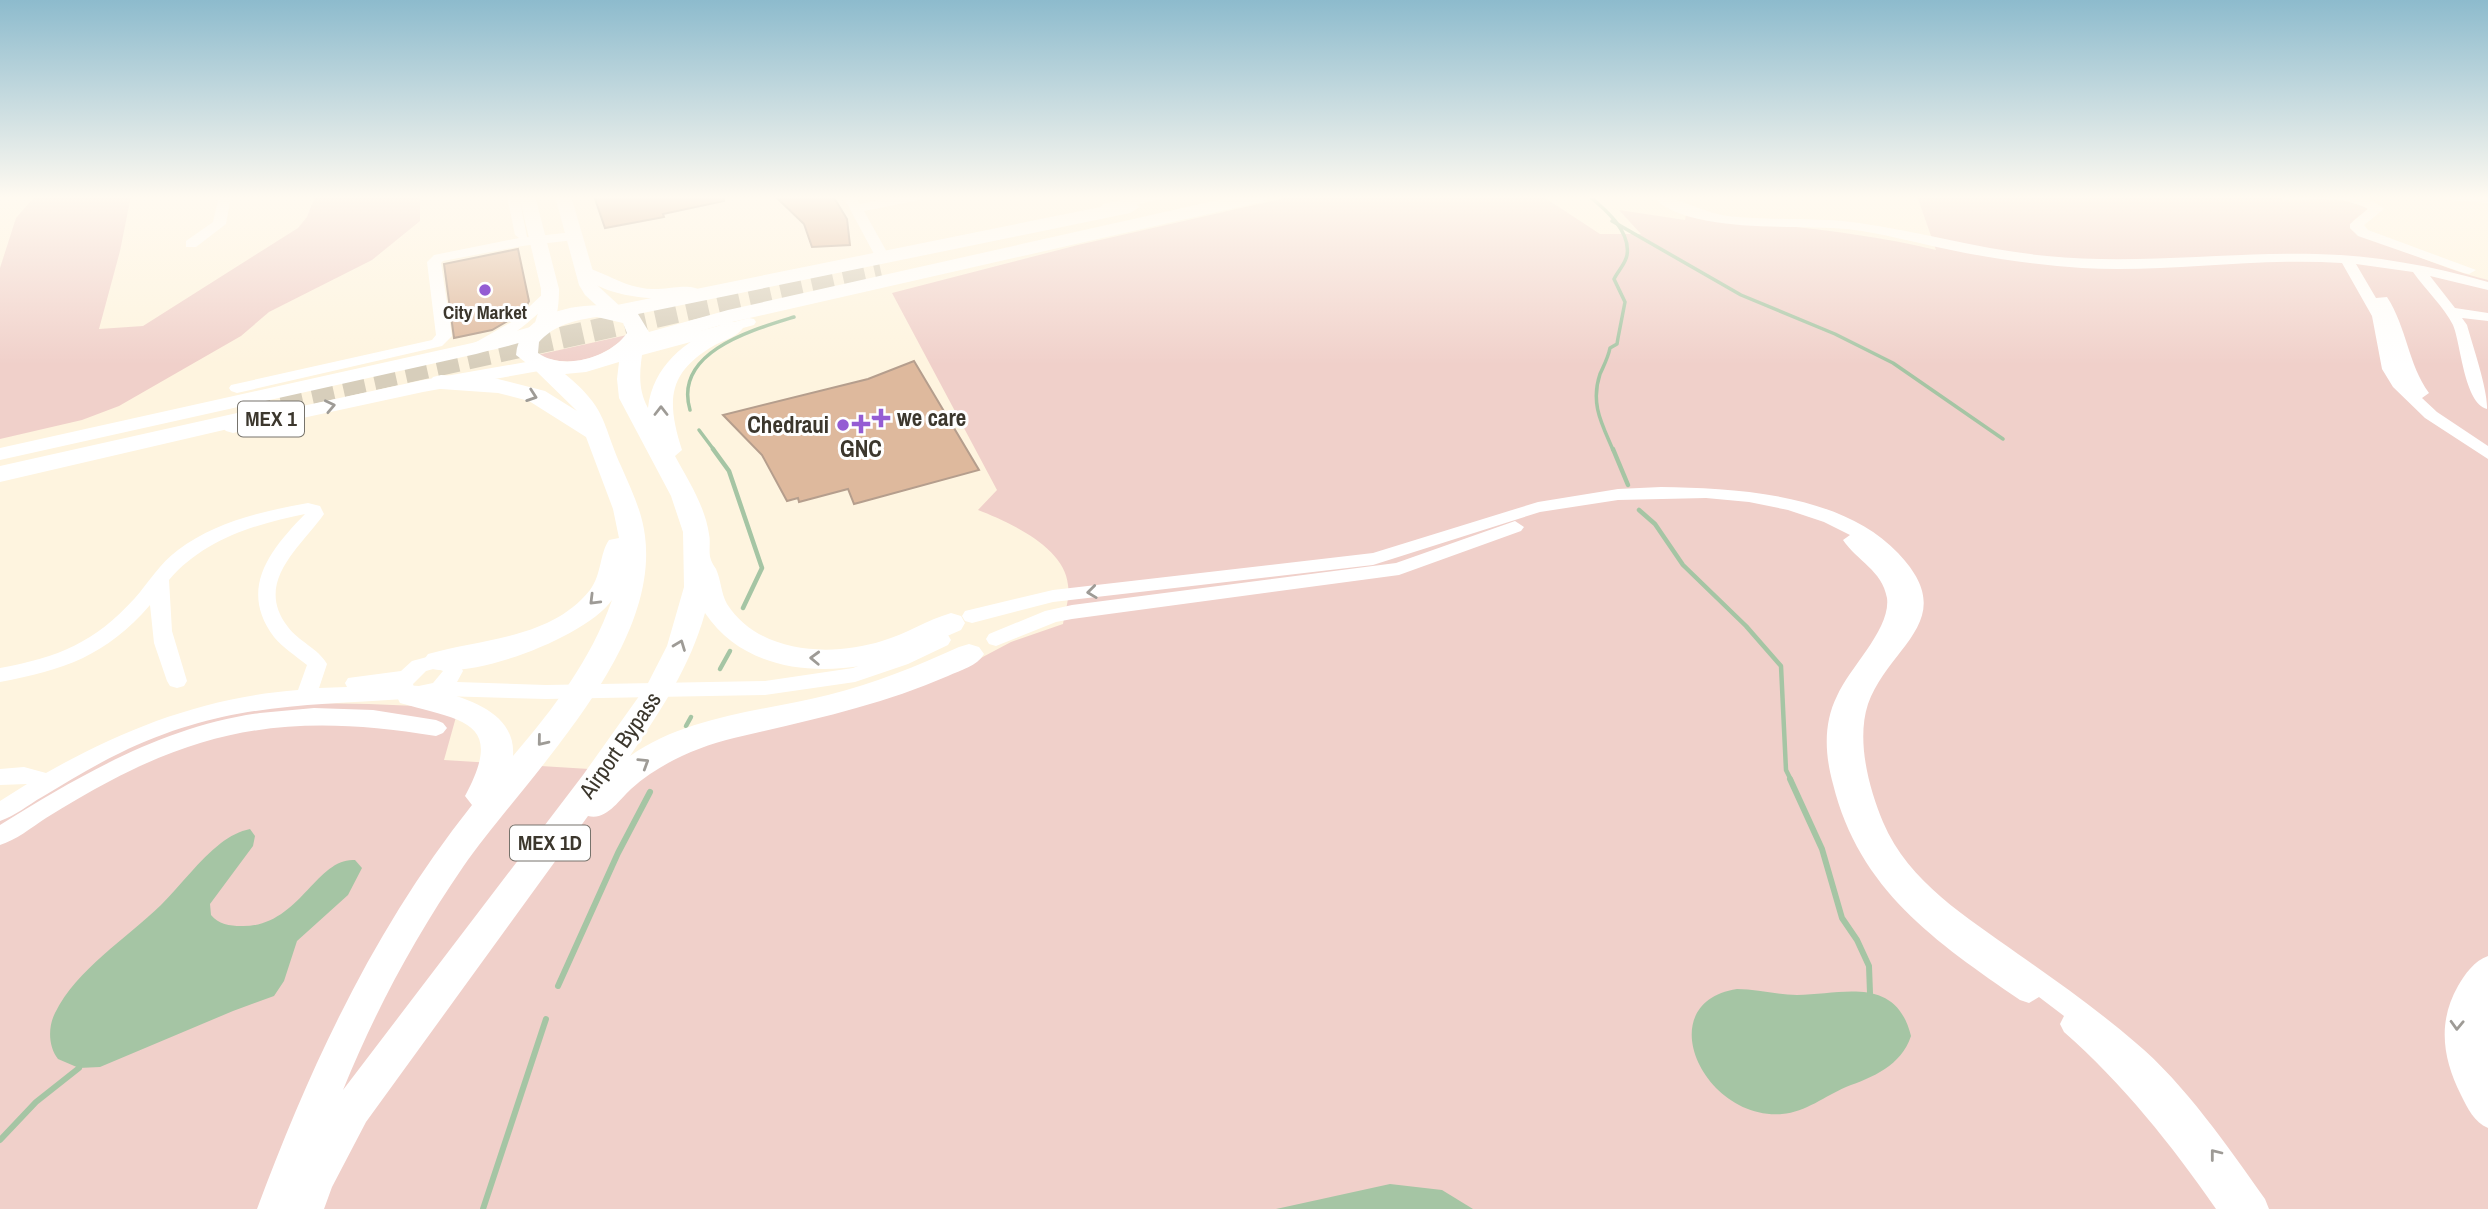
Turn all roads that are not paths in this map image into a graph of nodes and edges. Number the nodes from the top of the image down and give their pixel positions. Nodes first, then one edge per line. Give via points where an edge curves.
1 (467, 252) edge
2 (536, 252) edge
3 (578, 252) edge
4 (875, 252) edge
5 (929, 252) edge
6 (930, 252) edge
7 (943, 252) edge
8 (950, 252) edge
9 (1045, 252) edge
10 (1989, 252) edge
11 (2418, 252) edge
12 (2353, 260) junction
13 (881, 266) junction
14 (2488, 266) edge
15 (582, 270) junction
16 (2419, 271) junction
17 (2471, 271) junction
18 (2488, 276) edge
19 (2488, 286) edge
20 (725, 290) junction
21 (551, 294) junction
22 (615, 312) junction
23 (2451, 312) junction
24 (2488, 317) edge
25 (741, 319) junction
26 (540, 329) junction
27 (477, 348) junction
28 (631, 348) junction
29 (2392, 351) junction
30 (422, 360) junction
31 (542, 365) junction
32 (432, 384) junction
33 (247, 404) junction
34 (2487, 404) edge
35 (598, 434) junction
36 (2488, 445) edge
37 (2488, 454) edge
38 (0, 456) edge
39 (0, 477) edge
40 (673, 477) junction
41 (621, 491) junction
42 (251, 523) junction
43 (295, 535) junction
44 (698, 551) junction
45 (160, 579) junction
46 (1154, 593) junction
47 (964, 637) junction
48 (444, 664) junction
49 (0, 675) edge
50 (177, 681) dead end
51 (415, 688) junction
52 (486, 689) junction
53 (307, 692) junction
54 (239, 699) junction
55 (226, 725) junction
56 (436, 728) dead end
57 (0, 777) edge
58 (41, 780) junction
59 (1854, 795) junction
60 (0, 799) edge
61 (0, 812) edge
62 (0, 835) edge
63 (2488, 967) edge
64 (2488, 995) edge
65 (2488, 1079) edge
66 (2488, 1115) edge
67 (265, 1209) edge
68 (278, 1209) edge
69 (303, 1209) edge
70 (313, 1209) edge
71 (2233, 1209) edge
72 (2255, 1209) edge

1 - 33 street via 436,261 443,336 437,342
2 - 21 main road
3 - 15 main road
4 - 13 street
5 - 20 highway
6 - 13 street
7 - 13 highway
8 - 13 highway
9 - 25 highway
10 - 12 street via 2133,264
11 - 17 street
12 - 16 street
12 - 29 street
13 - 15 street via 660,295 628,292
14 - 17 street
15 - 22 main road via 592,291
16 - 19 street
16 - 23 street
17 - 18 street
20 - 22 highway
20 - 25 highway via 713,306
21 - 26 main road
21 - 27 street via 520,323
22 - 26 highway via 578,313
22 - 28 highway, Airport Bypass via 636,323 638,333
23 - 24 street
23 - 34 street via 2460,325 2478,391
25 - 28 highway
40 -> 25 highway via 662,425 664,383 682,358
26 - 27 main road, MEX 1
26 - 31 highway via 526,350 530,359
27 - 30 main road, MEX 1
28 - 31 highway via 593,363
28 - 40 highway, Airport Bypass / MEX 1D via 631,398
29 - 36 street via 2424,396
29 - 37 street via 2390,369 2413,399
30 - 32 main road via 434,365 437,372
30 - 38 main road, MEX 1
31 - 32 main road, MEX 1
31 - 35 highway, MEX 1D via 580,398
32 -> 35 highway via 491,385 537,396
39 -> 32 main road, MEX 1
33 - 38 highway
33 - 39 highway
35 - 41 highway, MEX 1D
40 - 44 highway, Airport Bypass / MEX 1D via 690,510
41 -> 48 highway via 618,561 599,597 532,640
41 -> 68 highway, MEX 1D via 632,529 633,557 626,595 608,643 568,707 456,851 397,940 319,1097
42 - 43 street via 279,525
42 - 43 street via 314,510
42 - 45 street via 195,547
43 - 53 street via 273,567 267,604 281,633 317,664
47 -> 44 highway via 877,653 813,658 785,655 745,640 725,622 711,599
69 -> 44 highway, Airport Bypass / MEX 1D via 352,1109 659,691 691,614 698,587
45 - 49 street via 102,642 55,664
45 - 50 street via 161,640
46 - 47 street
46 -> 47 street via 1053,596
46 - 59 street via 1399,569 1532,522 1610,507 1751,509 1843,528 1879,563 1905,611 1843,701 1837,737
47 - 52 street via 919,669 824,690
70 -> 47 highway via 363,1120 432,1022 588,814 622,778 663,752 710,732 863,697 926,674
48 - 51 street via 419,666
48 - 51 street via 451,677
48 - 52 street via 463,680
51 - 52 street
51 - 53 street
51 - 67 highway via 476,715 495,738 498,765 401,910 346,1005 307,1087
53 - 54 street
54 - 55 street
54 - 58 street via 131,738
55 - 56 street via 335,716
55 - 62 street via 119,765
57 - 58 street via 24,775
58 - 60 street
58 - 61 street
59 - 71 street via 1868,850 1905,899 2123,1067 2191,1148
72 -> 59 street via 2176,1104 2126,1049 1930,905 1891,859
63 -> 66 street via 2469,986 2455,1020 2459,1060
64 - 65 street via 2477,1026

